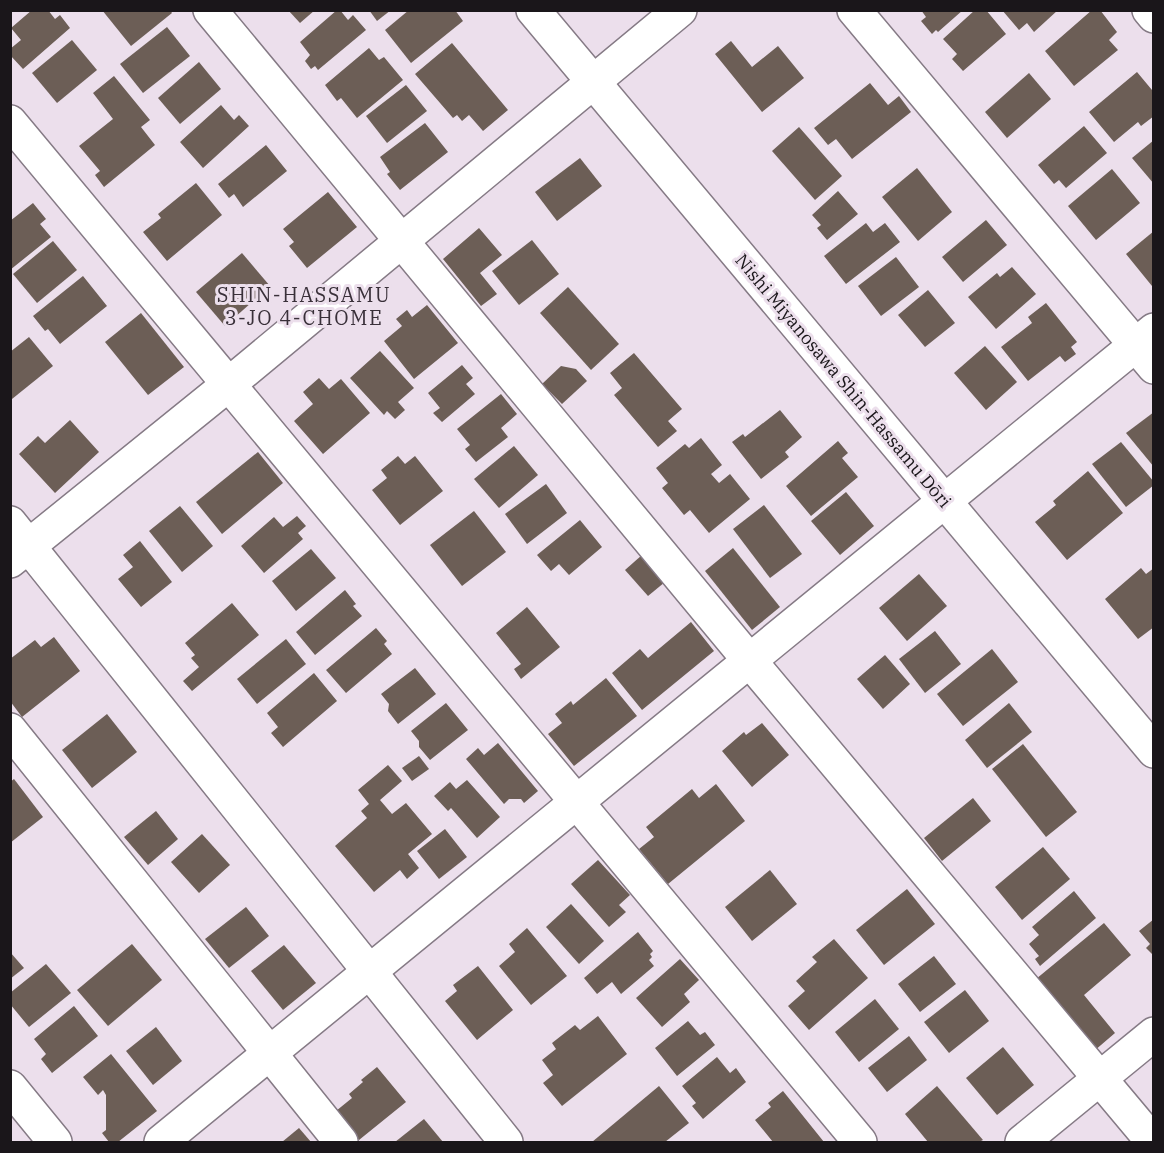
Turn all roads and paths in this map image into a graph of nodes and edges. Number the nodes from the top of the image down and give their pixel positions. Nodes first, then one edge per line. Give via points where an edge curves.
1 (210, 10) edge
2 (533, 10) edge
3 (680, 10) edge
4 (854, 10) edge
5 (1149, 10) edge
6 (1154, 16) edge
7 (593, 81) junction
8 (10, 122) edge
9 (401, 240) junction
10 (1147, 347) edge
11 (229, 384) junction
12 (944, 501) junction
13 (17, 543) edge
14 (749, 660) junction
15 (10, 730) edge
16 (1154, 751) edge
17 (578, 804) junction
18 (370, 971) junction
19 (1154, 1034) edge
20 (270, 1054) junction
21 (1100, 1078) junction
22 (10, 1087) edge
23 (55, 1143) edge
24 (160, 1143) edge
25 (341, 1143) edge
26 (506, 1143) edge
27 (860, 1143) edge
28 (1022, 1143) edge
29 (1154, 1143) edge

1 - 9 street
2 - 7 street, Nishi Miyanosawa Shin-Hassamu Dōri
3 - 7 street
4 - 10 street
5 - 6 street
7 - 9 street
7 - 12 street, Nishi Miyanosawa Shin-Hassamu Dōri
8 - 11 street
9 - 11 street
9 - 14 street
10 - 12 street
11 - 13 street
11 - 17 street
12 - 14 street
12 - 16 street, Nishi Miyanosawa Shin-Hassamu Dōri
13 - 18 street
14 - 17 street
14 - 21 street
15 - 20 street
17 - 18 street
17 - 27 street
18 - 20 street
18 - 26 street
19 - 21 street
20 - 24 street
20 - 25 street
21 - 28 street
21 - 29 street
22 - 23 street

